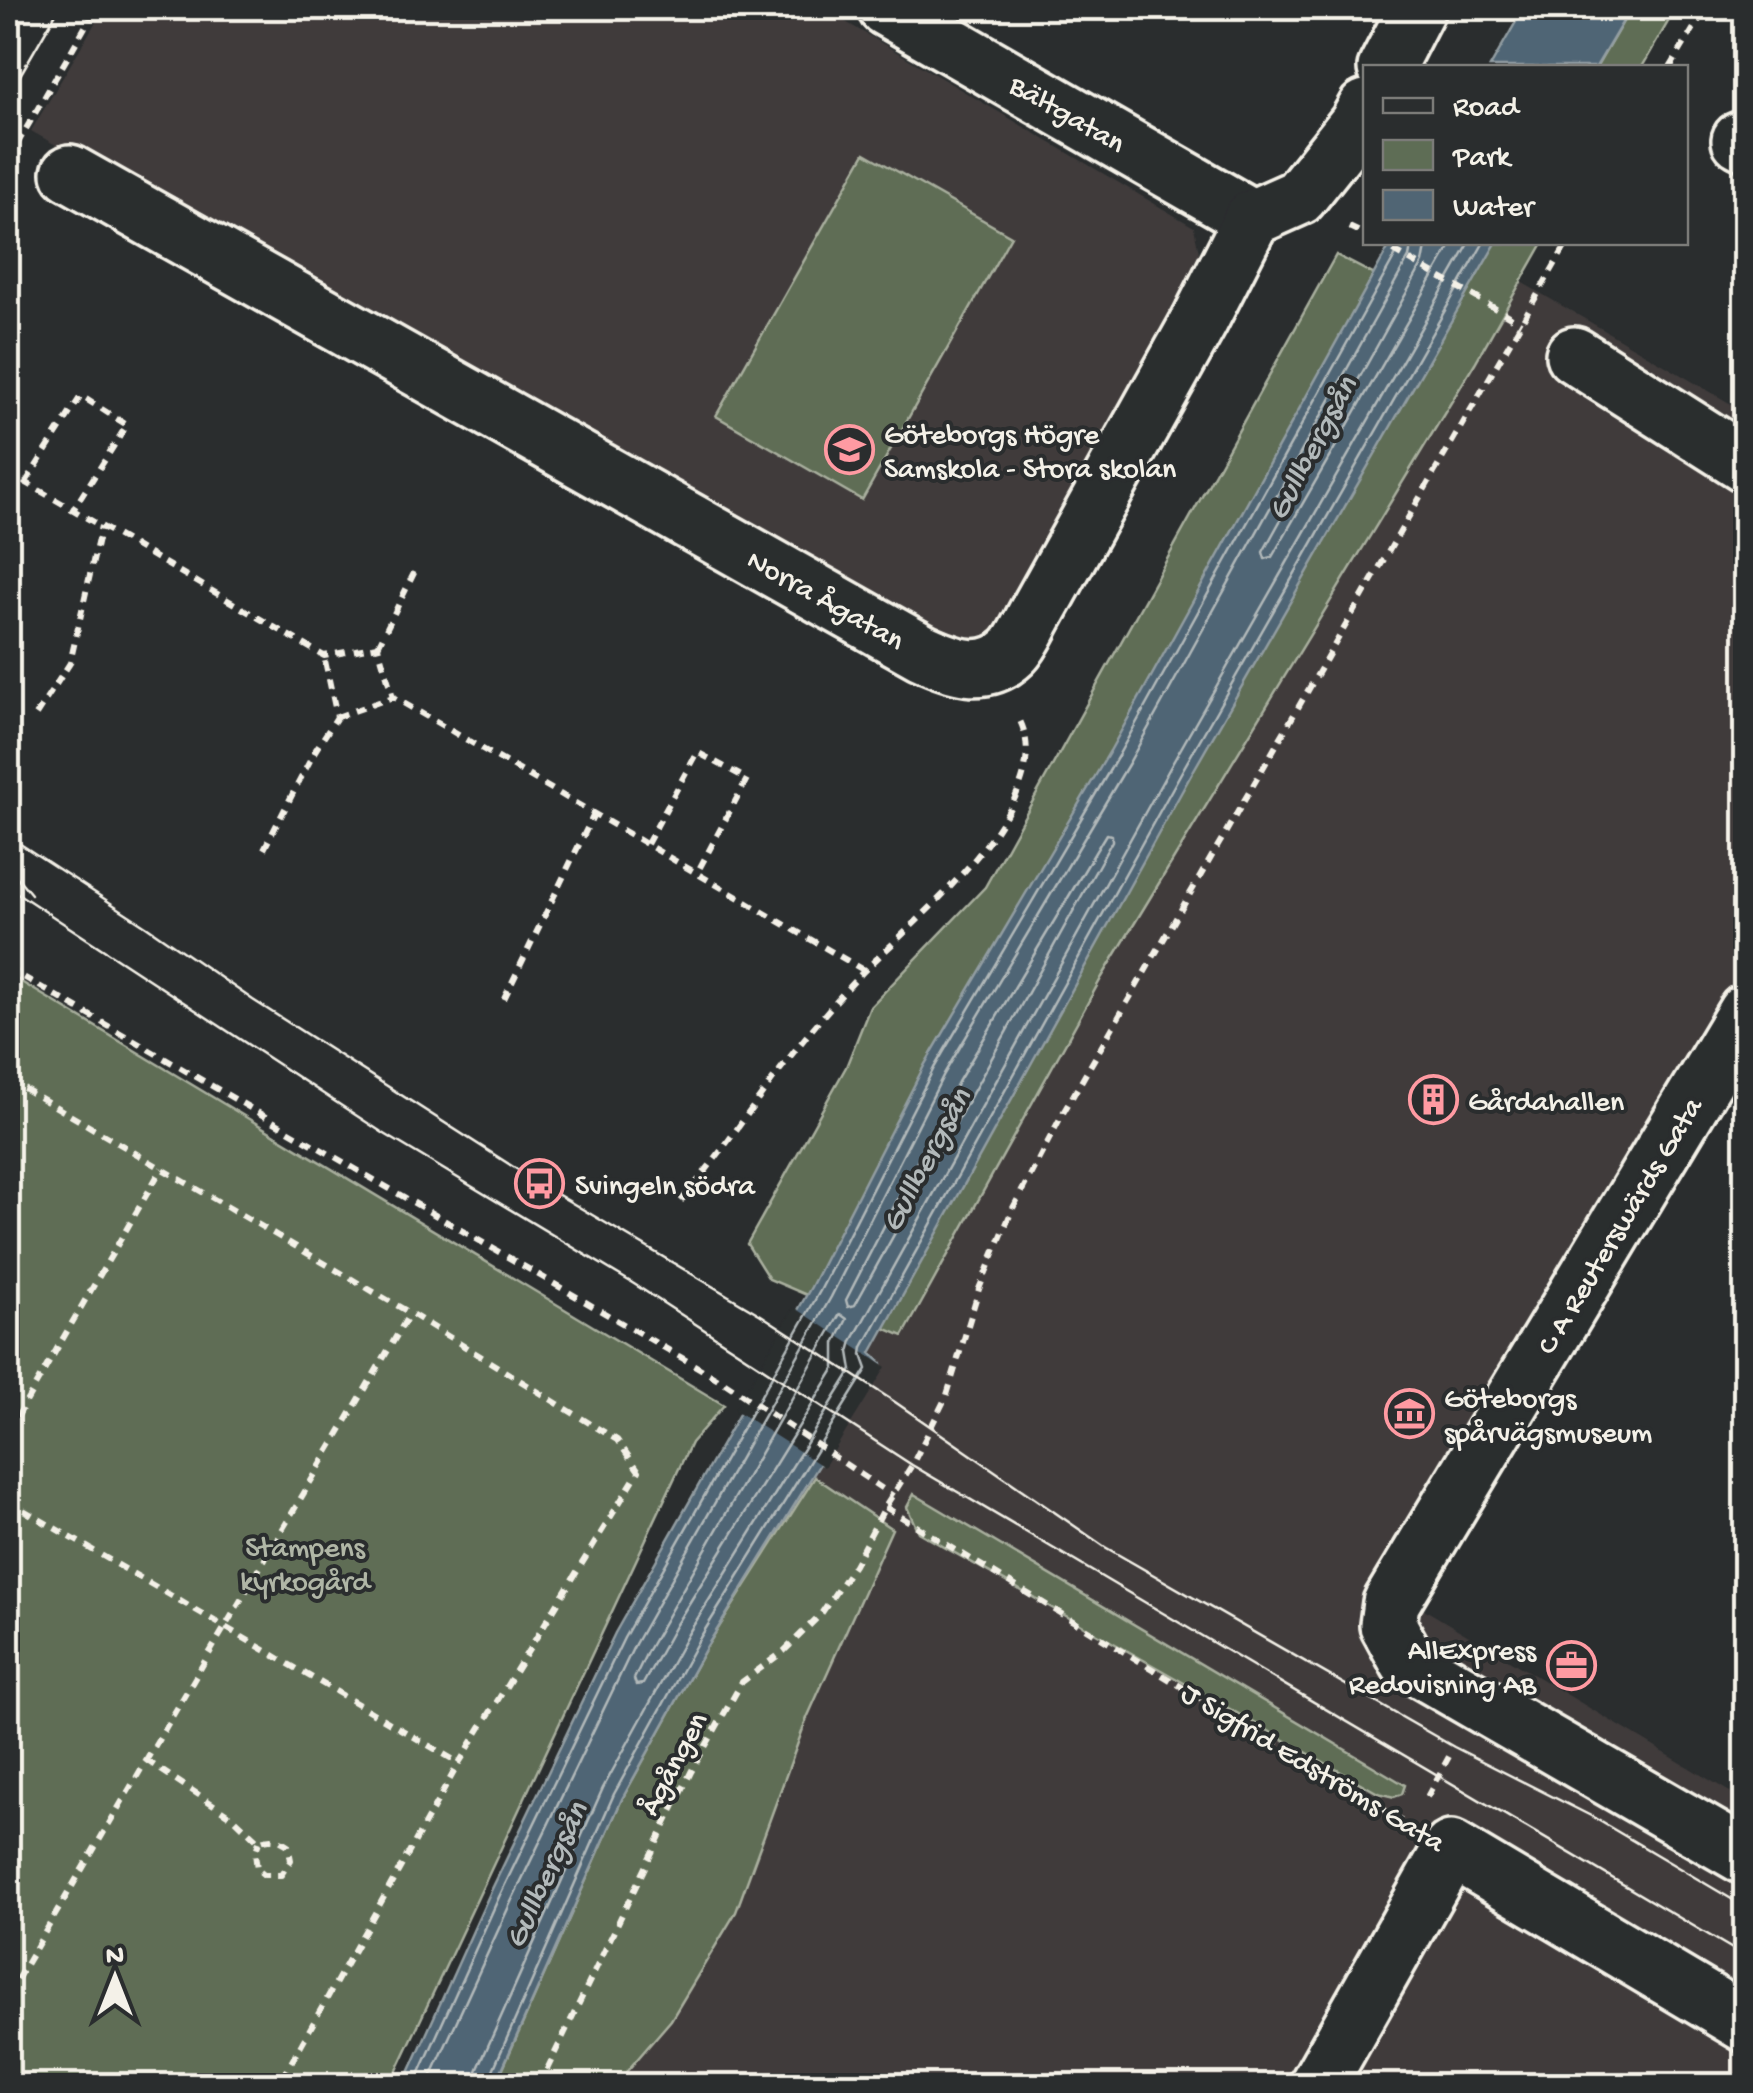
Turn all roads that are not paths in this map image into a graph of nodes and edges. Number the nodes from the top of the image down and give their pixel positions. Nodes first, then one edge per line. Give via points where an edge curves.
1 (886, 8) edge
2 (1417, 8) edge
3 (1388, 65) edge
4 (1363, 113) edge
5 (70, 173) dead end
6 (1252, 218) junction
7 (1574, 355) dead end
8 (1746, 464) edge
9 (1746, 1012) edge
10 (1746, 1857) edge
11 (1746, 2024) edge
12 (1316, 2086) edge

1 - 6 street, Bältgatan
2 - 3 street
4 - 6 street via 1299,197
5 - 6 street, Norra Ågatan via 922,652 973,670 1013,652
7 - 8 street
9 - 10 street, C A Reuterswärds Gata via 1391,1603 1388,1625 1408,1662
11 - 12 street, J Sigfrid Edströms Gata via 1452,1849

